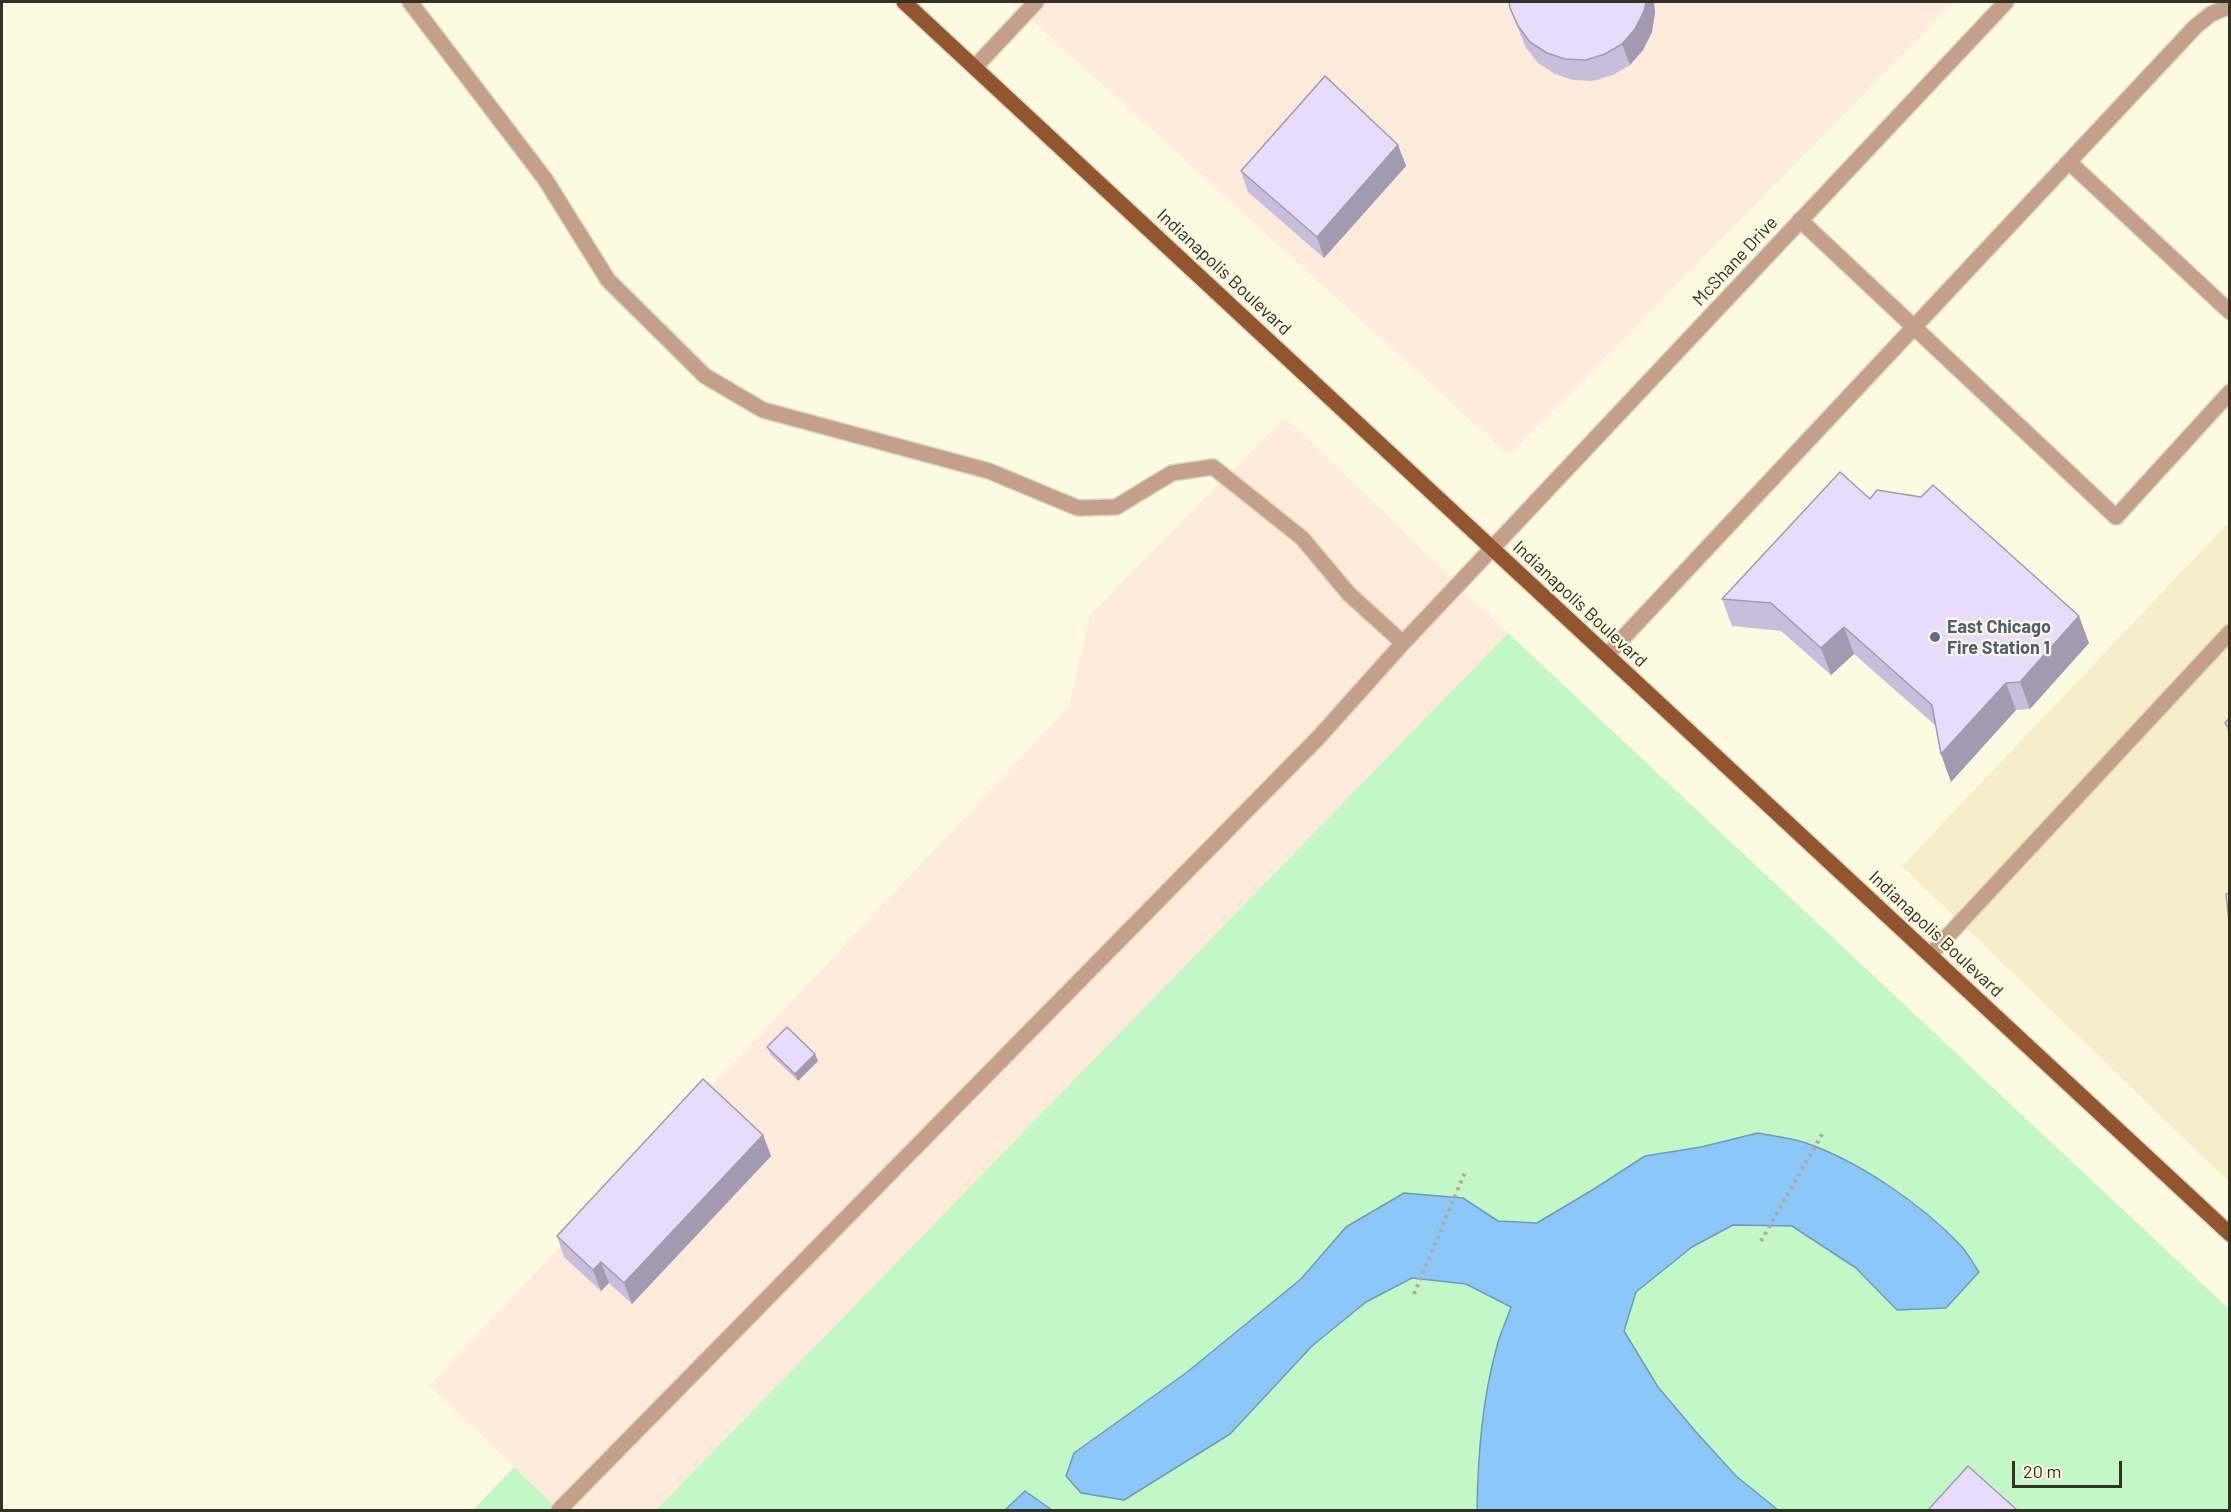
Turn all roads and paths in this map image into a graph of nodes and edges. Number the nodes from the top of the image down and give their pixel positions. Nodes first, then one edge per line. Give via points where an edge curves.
1 (410, 2) edge
2 (904, 2) edge
3 (1036, 2) edge
4 (2006, 2) edge
5 (2229, 6) edge
6 (975, 67) junction
7 (2069, 162) junction
8 (1800, 220) junction
9 (2229, 312) edge
10 (1914, 327) junction
11 (2229, 392) edge
12 (1492, 548) junction
13 (2229, 632) edge
14 (1403, 644) junction
15 (1607, 656) junction
16 (1930, 955) junction
17 (1824, 1131) dead end
18 (1466, 1170) dead end
19 (2229, 1234) edge
20 (1761, 1241) dead end
21 (1414, 1294) dead end
22 (559, 1510) edge

1 - 14 street via 545,179 608,280 705,376 763,410 989,471 1078,508 1116,507 1172,473 1213,467 1302,538 1349,594
2 - 6 main road, Indianapolis Boulevard
3 - 6 street
4 - 8 street, McShane Drive
5 - 7 street via 2196,26
6 - 12 main road, Indianapolis Boulevard
7 - 9 street
7 - 10 street
8 - 10 street
8 - 12 street, McShane Drive
10 - 11 street via 2116,517
10 - 15 street
12 - 14 street, McShane Drive
12 - 15 main road, Indianapolis Boulevard
13 - 16 street
14 - 22 street, McShane Drive via 1319,737
15 - 16 main road, Indianapolis Boulevard
16 - 19 main road, Indianapolis Boulevard
17 - 20 path
18 - 21 path

